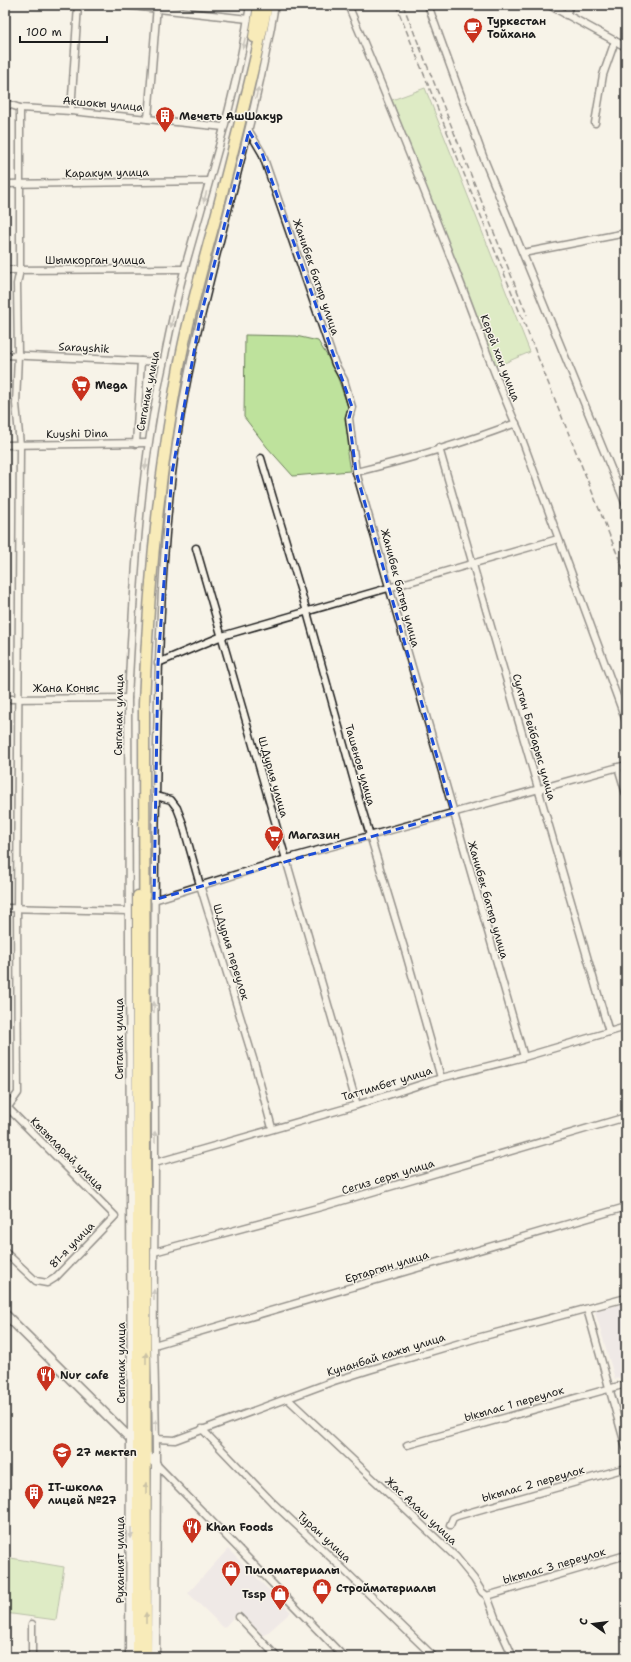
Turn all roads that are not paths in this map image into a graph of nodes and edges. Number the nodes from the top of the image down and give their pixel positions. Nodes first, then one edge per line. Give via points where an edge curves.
1 (78, 5) edge
2 (123, 5) edge
3 (250, 5) edge
4 (259, 5) edge
5 (267, 5) edge
6 (275, 5) edge
7 (348, 5) edge
8 (428, 5) edge
9 (549, 5) edge
10 (570, 5) edge
11 (157, 7) edge
12 (566, 15) junction
13 (248, 19) junction
14 (615, 41) junction
15 (626, 47) edge
16 (5, 103) edge
17 (20, 108) junction
18 (71, 111) junction
19 (148, 119) junction
20 (595, 123) dead end
21 (224, 127) junction
22 (249, 131) junction
23 (209, 182) junction
24 (5, 184) edge
25 (20, 184) junction
26 (626, 233) edge
27 (523, 253) junction
28 (185, 269) junction
29 (5, 270) edge
30 (20, 270) junction
31 (5, 355) edge
32 (18, 355) junction
33 (141, 361) junction
34 (163, 362) junction
35 (516, 423) junction
36 (136, 444) junction
37 (148, 444) junction
38 (5, 445) edge
39 (20, 445) junction
40 (439, 448) junction
41 (261, 458) dead end
42 (356, 472) junction
43 (626, 481) edge
44 (618, 484) junction
45 (626, 505) edge
46 (558, 539) junction
47 (196, 548) dead end
48 (473, 565) junction
49 (389, 588) junction
50 (308, 612) junction
51 (222, 636) junction
52 (158, 663) junction
53 (128, 698) junction
54 (5, 699) edge
55 (18, 699) junction
56 (626, 721) edge
57 (626, 765) edge
58 (618, 767) junction
59 (538, 789) junction
60 (626, 794) edge
61 (156, 796) junction
62 (453, 813) junction
63 (370, 836) junction
64 (286, 860) junction
65 (200, 885) junction
66 (154, 900) junction
67 (5, 908) edge
68 (17, 908) junction
69 (128, 912) junction
70 (626, 1027) edge
71 (609, 1032) junction
72 (524, 1057) junction
73 (441, 1078) junction
74 (357, 1105) junction
75 (6, 1108) edge
76 (626, 1117) edge
77 (272, 1128) junction
78 (155, 1163) junction
79 (626, 1207) edge
80 (115, 1216) joint
81 (5, 1252) edge
82 (154, 1252) junction
83 (626, 1298) edge
84 (587, 1309) junction
85 (5, 1314) edge
86 (154, 1345) junction
87 (626, 1384) edge
88 (609, 1388) junction
89 (288, 1399) junction
90 (202, 1429) junction
91 (156, 1438) junction
92 (135, 1442) junction
93 (408, 1445) dead end
94 (626, 1448) edge
95 (146, 1454) junction
96 (156, 1464) junction
97 (626, 1468) edge
98 (450, 1525) dead end
99 (626, 1555) edge
100 (487, 1596) junction
101 (239, 1617) dead end
102 (32, 1624) dead end
103 (32, 1657) edge
104 (130, 1657) edge
105 (138, 1657) edge
106 (146, 1657) edge
107 (154, 1657) edge
108 (277, 1657) edge
109 (344, 1657) edge
110 (434, 1657) edge
111 (513, 1657) edge

1 - 18 street
2 - 11 street
3 - 13 street, Сыганак улица
4 - 92 highway via 240,101 189,293 173,365 156,471 144,572 138,704
95 -> 5 highway via 144,704 151,572 162,472 179,366 195,294 246,102
22 -> 6 street
7 - 35 street, Керей хан улица via 387,96
8 - 27 street via 484,158
9 - 12 street
10 - 12 street
11 - 13 street
11 - 19 street
12 - 14 street
13 -> 21 street, Сыганак улица
14 - 15 street
14 - 20 street via 603,75
16 - 17 street, Акшокы улица
17 - 18 street, Акшокы улица
17 - 25 street
18 - 19 street, Акшокы улица
19 - 21 street, Акшокы улица
21 - 23 street, Сыганак улица
22 - 42 street, Жанибек батыр улица via 262,153 336,364 344,380 352,407 349,418
22 - 52 street via 200,319 184,396 172,473 163,567
23 - 25 street, Каракум улица
23 -> 28 street, Сыганак улица
24 - 25 street, Каракум улица
25 - 30 street
26 - 27 street
27 - 44 street
28 - 30 street, Шымкорган улица
28 -> 34 street, Сыганак улица
29 - 30 street, Шымкорган улица
30 - 32 street via 17,284
31 - 32 street, Sarayshik
32 - 33 street, Sarayshik
32 - 39 street via 16,404
33 - 34 street, Sarayshik
33 - 36 street
34 - 37 street, Сыганак улица
35 - 40 street via 477,438
35 - 46 street, Керей хан улица
36 - 37 street, Kuyshi Dina
36 - 39 street, Kuyshi Dina
37 -> 53 street, Сыганак улица via 134,577
38 - 39 street, Kuyshi Dina
39 - 55 street
40 - 42 street via 398,462
40 - 48 street, Султан Бейбарыс улица
41 - 50 street, Ташенов улица
42 - 49 street, Жанибек батыр улица
43 - 44 street
44 - 45 street
46 - 48 street
46 - 56 street, Керей хан улица
47 - 51 street, Ш.Дурия улица
48 - 49 street
48 - 59 street, Султан Бейбарыс улица
49 - 50 street
49 - 62 street, Жанибек батыр улица
50 - 51 street
50 - 63 street, Ташенов улица
51 - 52 street
51 - 64 street, Ш.Дурия улица
52 - 61 street
53 - 55 street, Жана Коныс
53 - 69 street, Сыганак улица
54 - 55 street, Жана Коныс
55 - 68 street
57 - 58 street
58 - 59 street
58 - 60 street
59 - 62 street
59 - 71 street, Султан Бейбарыс улица
61 - 65 street, Ш.Дурия переулок via 171,800 177,808
61 - 66 street
62 - 63 street
62 - 72 street, Жанибек батыр улица
63 - 64 street
63 - 73 street, Ташенов улица
64 - 65 street
64 - 74 street, Ш.Дурия улица
65 - 66 street
65 - 77 street, Ш.Дурия переулок
78 -> 66 street
67 - 68 street
68 - 69 street
68 - 75 street via 18,1093
69 - 92 street, Сыганак улица
70 - 71 street, Таттимбет улица
71 - 72 street, Таттимбет улица
72 - 73 street, Таттимбет улица
73 - 74 street, Таттимбет улица
74 - 77 street, Таттимбет улица
75 - 80 street, Кызыларай улица
76 - 82 street, Сегиз серы улица via 321,1207
77 - 78 street, Таттимбет улица
78 - 82 street
79 - 86 street, Ертаргын улица
80 - 81 street, 81-я улица via 55,1278 47,1283 36,1282
86 -> 82 street
83 - 84 street, Кунанбай кажы улица
84 - 88 street
84 - 89 street, Кунанбай кажы улица via 376,1368
85 - 92 main road
91 -> 86 street
87 - 88 street, Ыкылас 1 переулок
88 - 93 street, Ыкылас 1 переулок
88 - 94 street
89 - 90 street, Кунанбай кажы улица
89 - 100 street, Жас Алаш улица via 456,1557
90 - 91 street, Кунанбай кажы улица via 175,1440
90 - 110 street, Туран улица via 272,1502
91 - 96 street
92 - 95 main road
92 -> 104 main road, Руханият улица
92 - 105 highway
95 - 96 main road
106 -> 95 highway
96 - 107 main road
96 - 109 street
97 - 98 street, Ыкылас 2 переулок via 457,1516
99 - 100 street, Ыкылас 3 переулок
100 - 111 street, Жас Алаш улица
101 - 108 street
102 - 103 street

